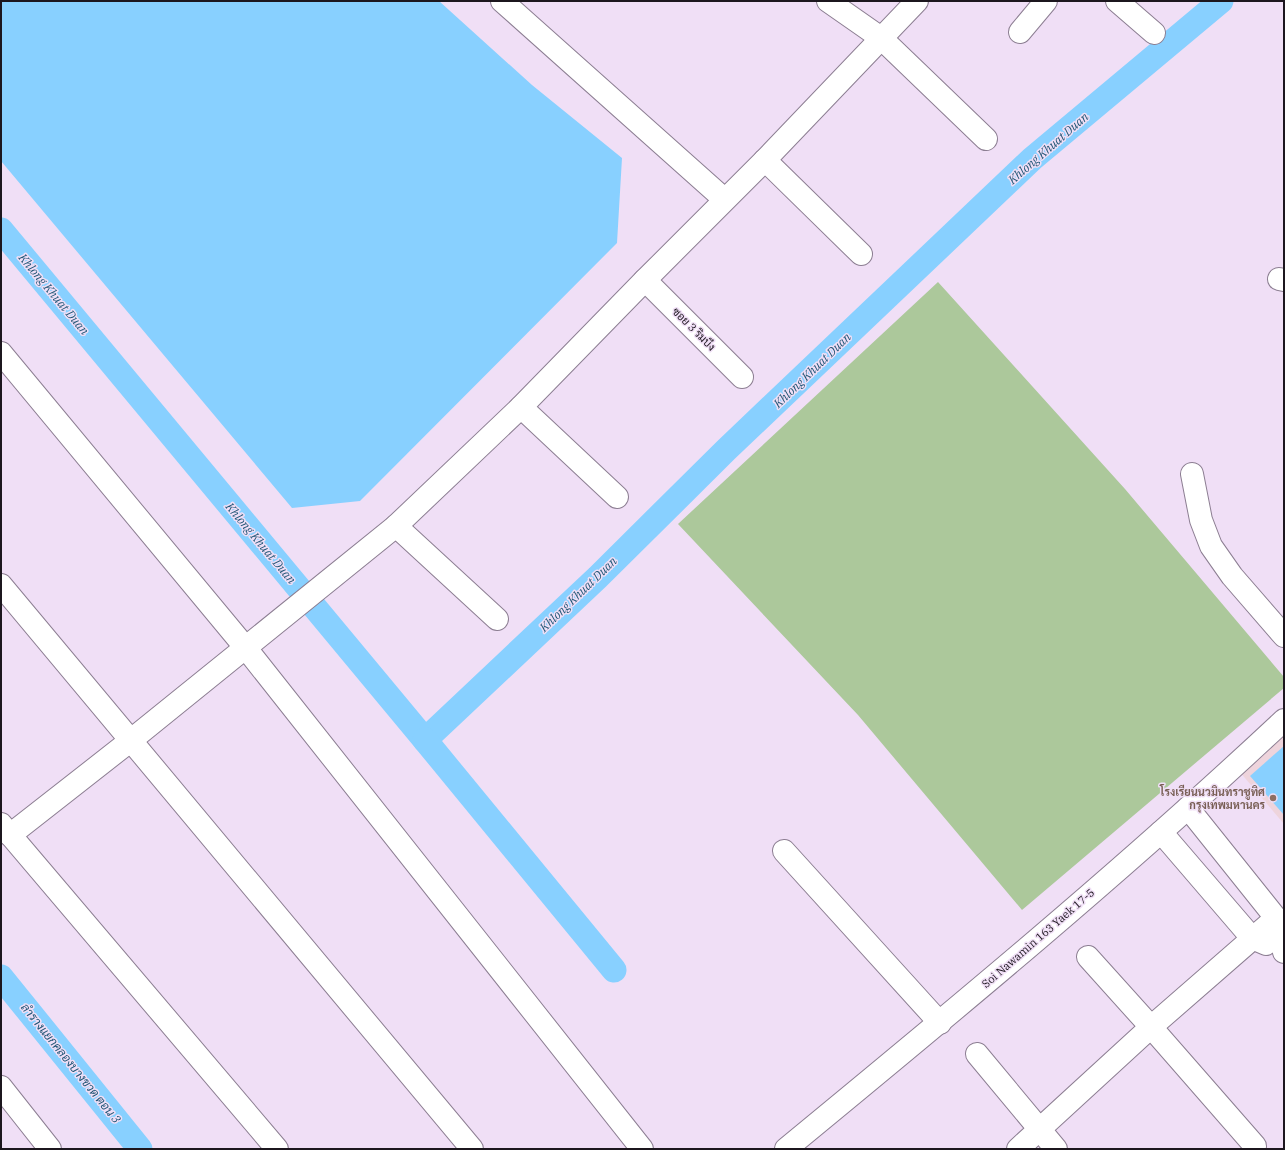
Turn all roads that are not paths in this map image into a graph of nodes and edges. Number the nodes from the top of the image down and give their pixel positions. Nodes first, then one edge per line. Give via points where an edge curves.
1 (502, 1) edge
2 (828, 1) edge
3 (917, 1) edge
4 (1046, 1) edge
5 (1117, 1) edge
6 (1020, 32) dead end
7 (1154, 33) dead end
8 (881, 38) junction
9 (986, 139) dead end
10 (765, 160) junction
11 (724, 199) junction
12 (861, 254) dead end
13 (645, 280) junction
14 (1, 353) edge
15 (742, 377) dead end
16 (520, 407) junction
17 (1192, 474) dead end
18 (617, 497) dead end
19 (396, 526) junction
20 (1, 585) edge
21 (497, 619) dead end
22 (1284, 636) edge
23 (245, 647) junction
24 (1284, 720) edge
25 (130, 741) junction
26 (1188, 808) junction
27 (6, 830) edge
28 (1161, 832) junction
29 (784, 851) dead end
30 (1276, 918) junction
31 (1252, 938) junction
32 (1284, 952) edge
33 (1088, 957) dead end
34 (940, 1022) junction
35 (1152, 1027) junction
36 (977, 1054) dead end
37 (1, 1087) edge
38 (1039, 1130) junction
39 (1255, 1146) dead end
40 (50, 1149) edge
41 (277, 1149) edge
42 (472, 1149) edge
43 (642, 1149) edge
44 (786, 1149) edge
45 (1018, 1149) edge
46 (1056, 1149) edge

1 - 11 street
2 - 8 street
3 - 8 street
4 - 6 street
5 - 7 street
8 - 9 street
8 - 10 street
10 - 11 street
10 - 12 street
11 - 13 street
13 - 15 street, ซอย 3 ริมบึง
13 - 16 street
14 - 23 street
16 - 18 street
16 - 19 street
17 - 22 street via 1201,520 1211,546 1232,576
19 - 21 street
19 - 23 street
20 - 25 street
23 - 25 street
23 - 43 street
24 - 26 street, Soi Nawamin 163 Yaek 17-5
25 - 27 street
25 - 42 street
26 - 28 street, Soi Nawamin 163 Yaek 17-5
26 - 30 street
27 - 41 street
28 - 31 street
28 - 34 street, Soi Nawamin 163 Yaek 17-5
29 - 34 street
30 - 31 street
30 - 32 street
31 - 32 street
31 - 35 street
33 - 35 street
34 - 44 street, Soi Nawamin 163 Yaek 17-5
35 - 38 street
35 - 39 street
36 - 38 street
37 - 40 street
38 - 45 street
38 - 46 street

